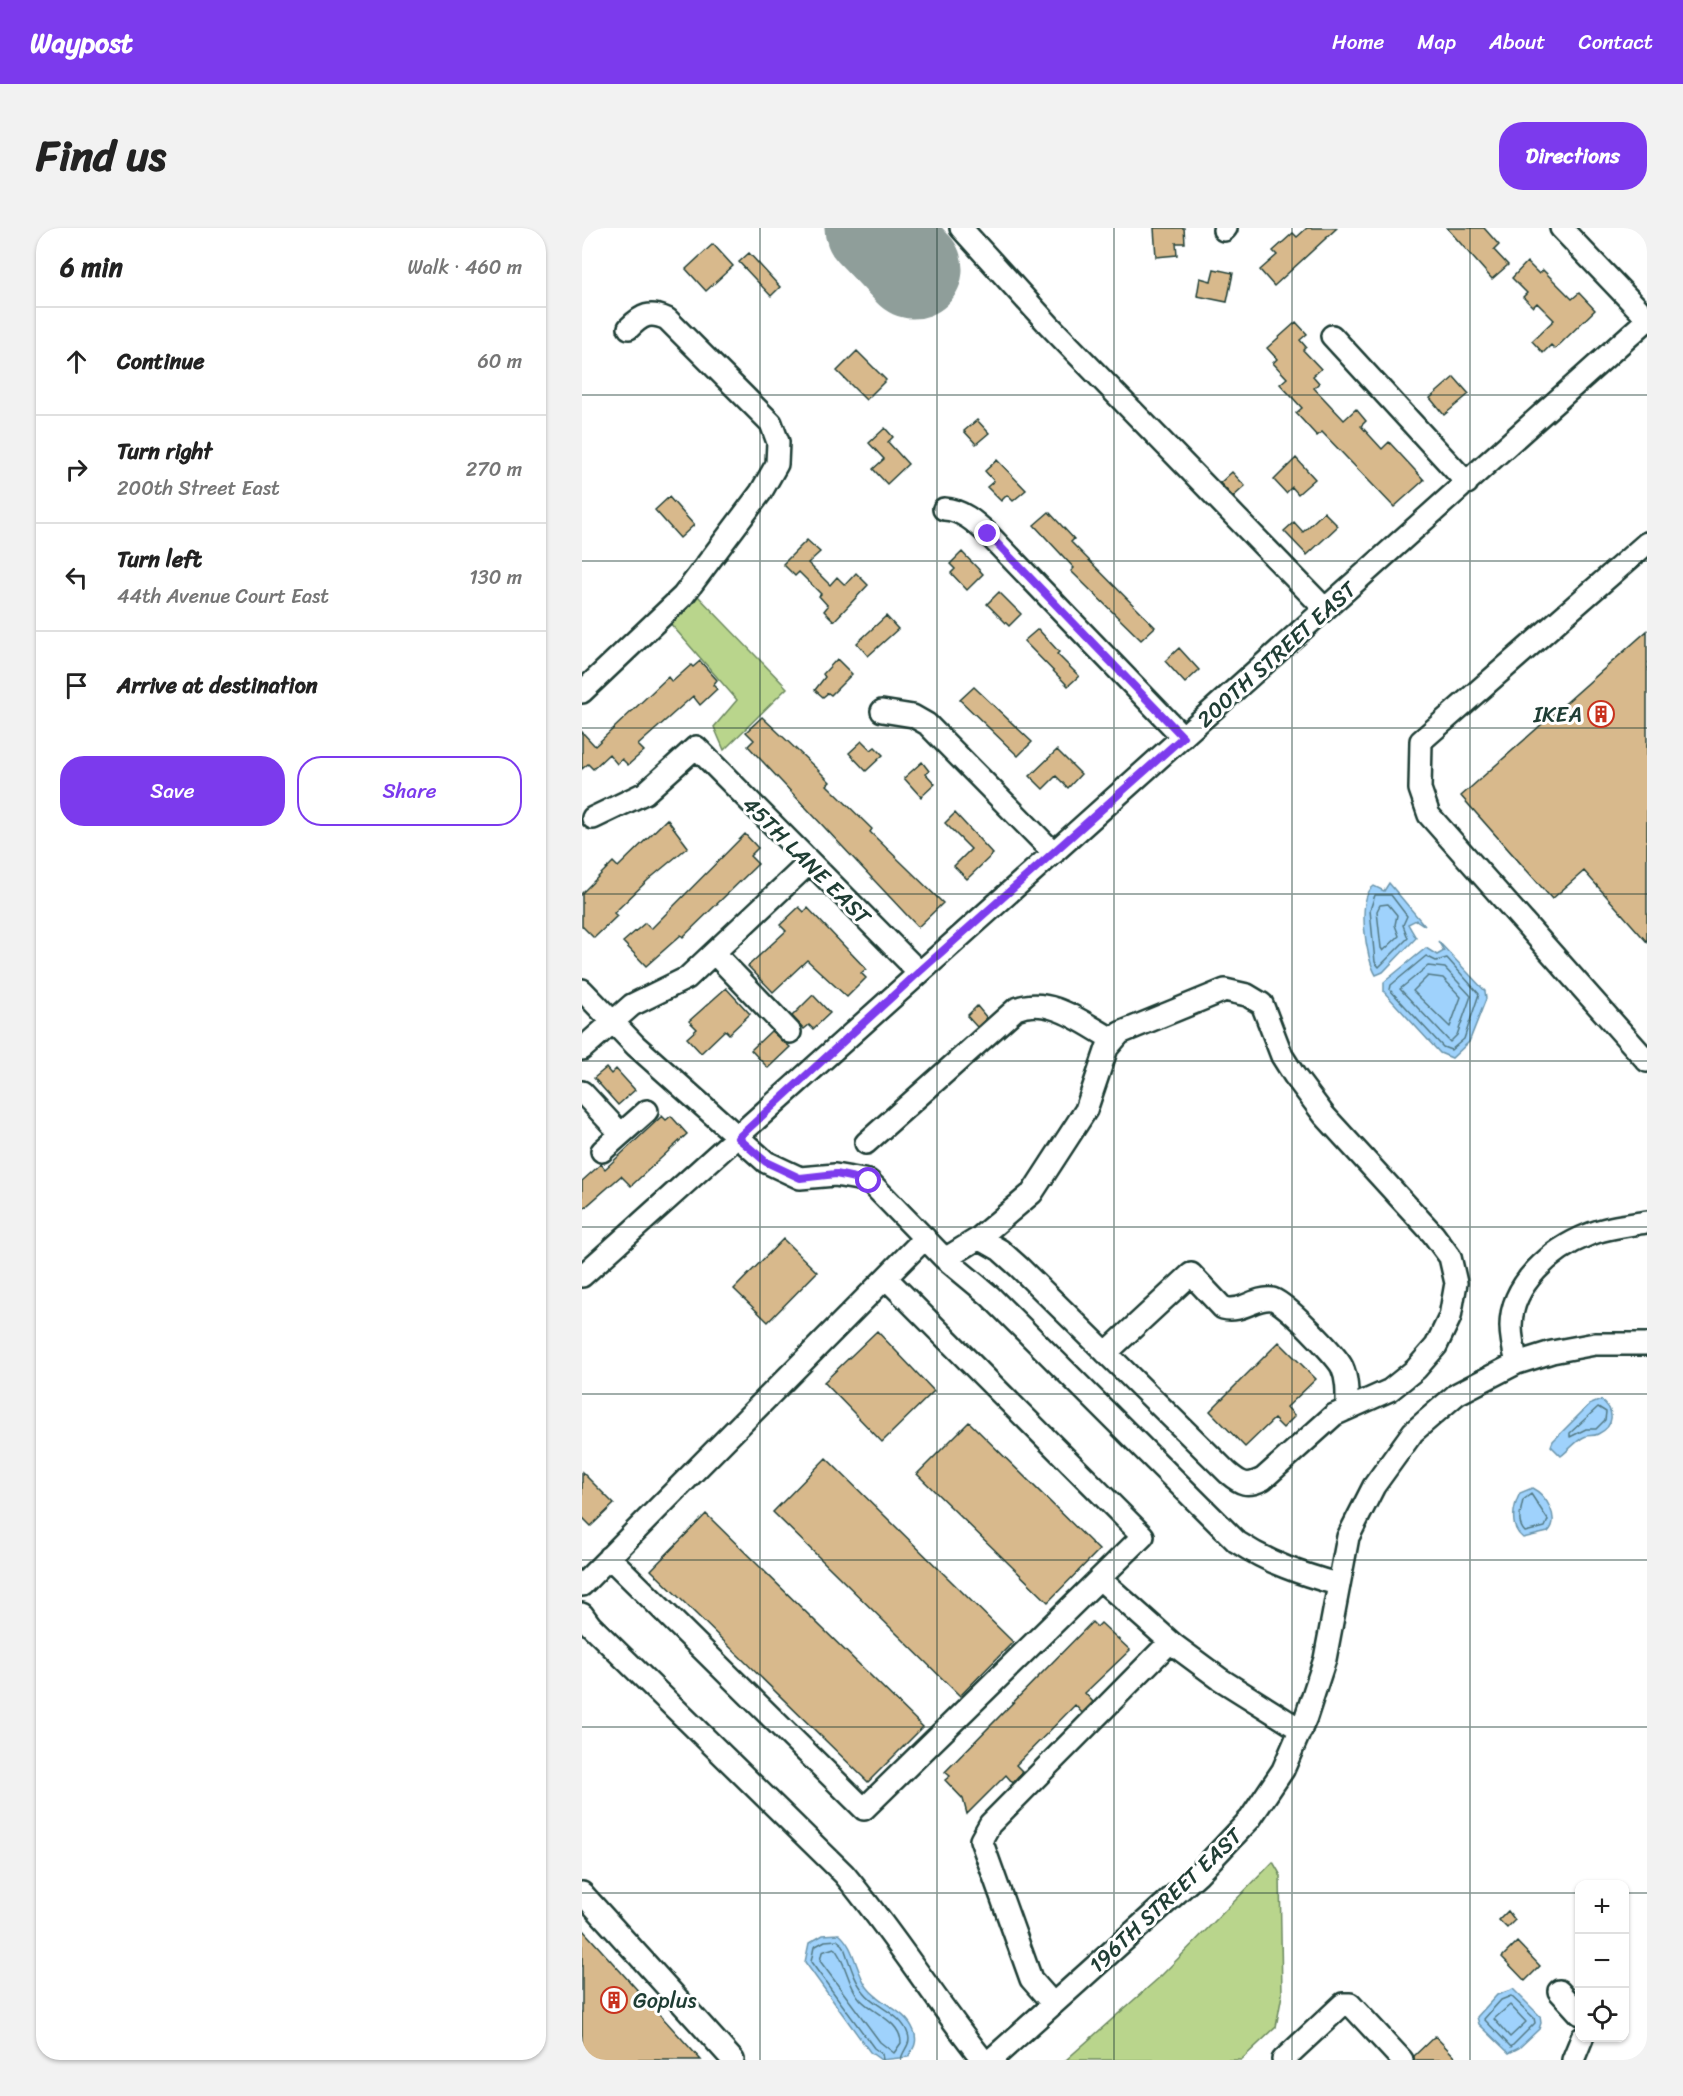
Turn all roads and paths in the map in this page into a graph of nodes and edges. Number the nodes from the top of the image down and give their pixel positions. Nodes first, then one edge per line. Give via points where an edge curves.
1 (961, 228) edge
2 (1561, 228) edge
3 (1647, 319) edge
4 (629, 328) dead end
5 (1332, 336) dead end
6 (1467, 483) junction
7 (944, 509) dead end
8 (1647, 543) edge
9 (1325, 609) junction
10 (582, 692) edge
11 (882, 711) dead end
12 (1183, 737) junction
13 (593, 819) dead end
14 (1054, 853) junction
15 (810, 862) junction
16 (714, 953) junction
17 (919, 972) junction
18 (582, 990) edge
19 (613, 1023) junction
20 (790, 1032) dead end
21 (1114, 1040) junction
22 (582, 1049) edge
23 (1647, 1061) edge
24 (582, 1092) edge
25 (647, 1111) dead end
26 (621, 1134) junction
27 (738, 1138) junction
28 (866, 1143) dead end
29 (602, 1151) dead end
30 (1647, 1221) edge
31 (925, 1238) junction
32 (979, 1238) junction
33 (945, 1259) junction
34 (582, 1276) edge
35 (886, 1278) junction
36 (1647, 1344) edge
37 (1106, 1353) junction
38 (1517, 1363) junction
39 (1347, 1409) junction
40 (609, 1557) junction
41 (1100, 1579) junction
42 (582, 1584) edge
43 (1337, 1584) junction
44 (582, 1614) edge
45 (1170, 1642) junction
46 (1301, 1730) junction
47 (582, 1893) edge
48 (1559, 1990) dead end
49 (1053, 2004) junction
50 (1575, 2008) edge
51 (1580, 2042) edge
52 (733, 2060) edge
53 (983, 2060) edge
54 (991, 2060) edge
55 (1282, 2060) edge
56 (1402, 2060) edge
57 (1573, 2060) edge

1 - 9 street via 1049,325
2 - 3 street
3 - 6 street, 200TH STREET EAST
4 - 10 street via 639,318 651,314 667,319 771,423 779,452 777,464 761,492 683,596
5 - 6 street
6 - 9 street, 200TH STREET EAST
7 - 12 street via 974,521 988,534
8 - 23 street via 1421,741 1420,789 1429,815
9 - 12 street, 200TH STREET EAST
11 - 14 street via 913,716 927,724
12 - 14 street, 200TH STREET EAST
13 - 15 street, 45TH LANE EAST via 645,793 696,747
14 - 17 street, 200TH STREET EAST
15 - 16 street
15 - 17 street, 45TH LANE EAST
16 - 19 street via 687,978 632,1005
16 - 20 street
17 - 27 street, 200TH STREET EAST
18 - 19 street
19 - 22 street
19 - 27 street
21 - 28 street via 1051,1007 1038,1004 1016,1009
21 - 32 street via 1107,1048 1086,1110 1032,1193
21 - 39 street via 1120,1033 1225,990 1247,994 1262,1004 1282,1056 1324,1115 1450,1257 1456,1283 1450,1317 1436,1346 1390,1390
24 - 26 street
25 - 26 street
26 - 29 street
27 - 31 street via 766,1162 800,1178 836,1174 869,1181
27 - 34 street, 200TH STREET EAST
30 - 38 street via 1589,1234 1560,1250 1528,1278 1511,1324
31 - 33 street
31 - 35 street
32 - 33 street
32 - 37 street via 1006,1256
33 - 43 street via 990,1296 1237,1542 1266,1560
35 - 40 street
35 - 41 street via 1143,1536
36 - 38 street, 196TH STREET EAST via 1595,1344
37 - 39 street via 1240,1484 1251,1485 1263,1479 1334,1414
37 - 39 street via 1191,1274 1223,1308 1241,1309 1263,1299 1280,1301 1343,1367
38 - 43 street, 196TH STREET EAST via 1457,1394 1413,1432 1374,1486 1348,1537
40 - 41 street via 864,1809
40 - 42 street
41 - 45 street
43 - 46 street, 196TH STREET EAST via 1325,1659
44 - 53 street via 844,1874
45 - 46 street
45 - 49 street via 990,1824 981,1840 1031,1979
46 - 49 street, 196TH STREET EAST via 1283,1770 1250,1819 1198,1874
47 - 52 street
48 - 50 street
49 - 54 street, 196TH STREET EAST
51 - 57 street
55 - 56 street via 1343,2004 1350,2004

